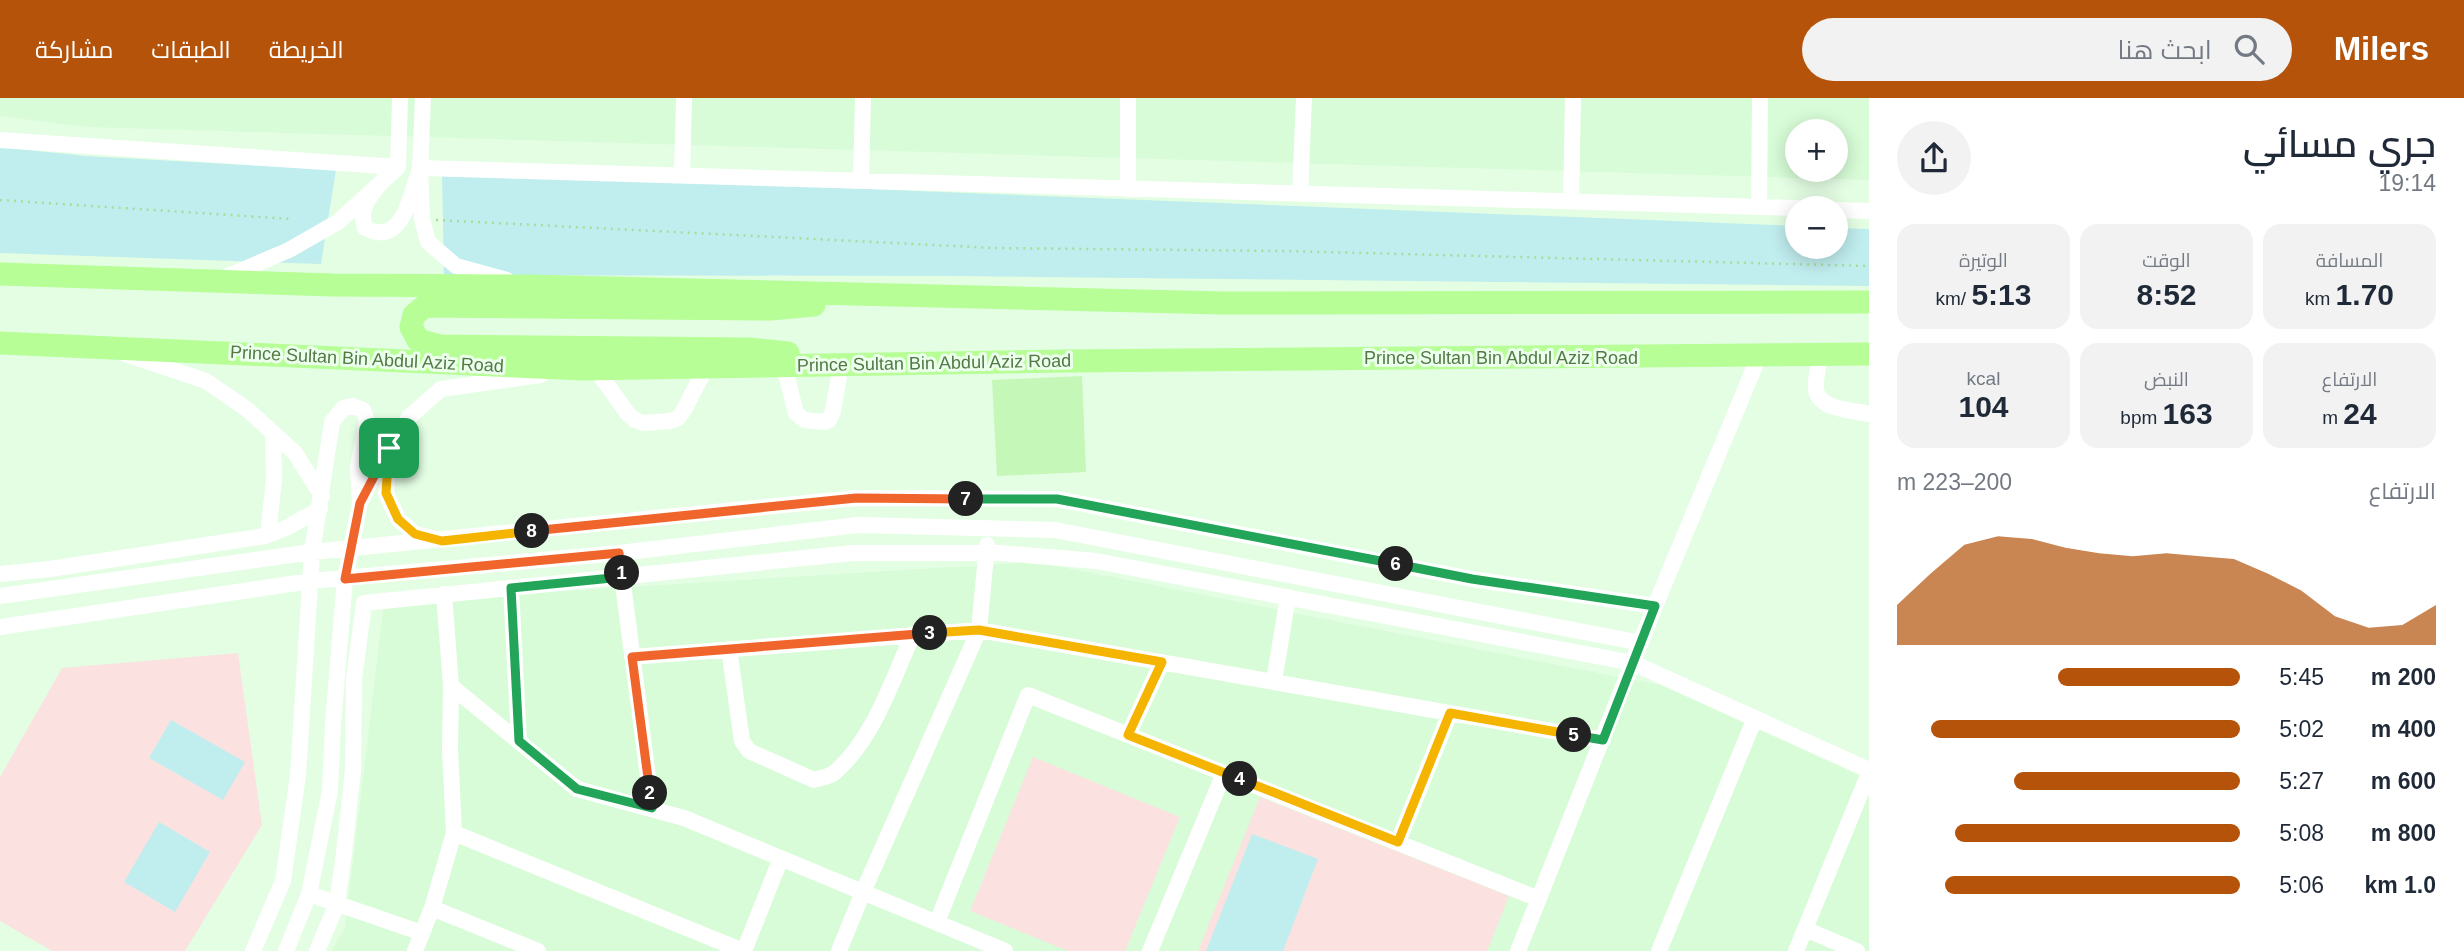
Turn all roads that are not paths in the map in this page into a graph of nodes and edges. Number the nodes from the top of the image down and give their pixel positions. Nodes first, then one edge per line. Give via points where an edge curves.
1 (400, 98) edge
2 (423, 98) edge
3 (684, 98) edge
4 (863, 98) edge
5 (1128, 98) edge
6 (1304, 98) edge
7 (1573, 98) edge
8 (1760, 98) edge
9 (0, 140) edge
10 (398, 167) junction
11 (420, 168) junction
12 (682, 175) junction
13 (861, 181) junction
14 (379, 185) junction
15 (1128, 189) junction
16 (1300, 194) junction
17 (1571, 202) junction
18 (1759, 207) junction
19 (1785, 208) edge
20 (1848, 210) edge
21 (1869, 211) edge
22 (0, 274) edge
23 (215, 281) junction
24 (529, 286) junction
25 (925, 295) junction
26 (1869, 302) edge
27 (0, 343) edge
28 (103, 346) junction
29 (1820, 354) junction
30 (1869, 354) edge
31 (1759, 356) junction
32 (909, 364) junction
33 (841, 365) junction
34 (783, 366) junction
35 (706, 367) junction
36 (589, 369) junction
37 (1869, 414) edge
38 (273, 433) junction
39 (389, 448) junction
40 (321, 503) junction
41 (360, 503) junction
42 (988, 528) junction
43 (268, 535) junction
44 (442, 541) junction
45 (350, 550) junction
46 (313, 552) junction
47 (619, 553) junction
48 (987, 553) junction
49 (0, 574) edge
50 (622, 577) junction
51 (345, 579) junction
52 (311, 581) junction
53 (511, 588) junction
54 (444, 594) junction
55 (0, 596) edge
56 (1288, 597) junction
57 (1655, 606) junction
58 (0, 626) edge
59 (979, 630) junction
60 (913, 634) junction
61 (1641, 643) junction
62 (729, 649) junction
63 (632, 657) junction
64 (1162, 662) junction
65 (1633, 663) junction
66 (1273, 681) junction
67 (451, 686) junction
68 (1450, 713) junction
69 (1755, 719) junction
70 (1128, 735) junction
71 (1603, 740) junction
72 (519, 741) junction
73 (1869, 772) edge
74 (1224, 773) junction
75 (327, 808) junction
76 (349, 808) junction
77 (652, 808) junction
78 (454, 833) junction
79 (1398, 842) junction
80 (781, 858) junction
81 (863, 892) junction
82 (309, 894) junction
83 (1539, 898) junction
84 (337, 904) junction
85 (432, 908) junction
86 (937, 922) junction
87 (1805, 929) junction
88 (422, 933) junction
89 (513, 946) edge
90 (253, 951) edge
91 (286, 951) edge
92 (317, 951) edge
93 (415, 951) edge
94 (538, 951) edge
95 (743, 951) edge
96 (839, 951) edge
97 (1005, 951) edge
98 (1150, 951) edge
99 (1518, 951) edge
100 (1659, 951) edge
101 (1796, 951) edge
102 (1857, 951) edge

1 - 10 street
2 - 11 street
3 - 12 street
4 - 13 street
5 - 15 street
6 - 16 street
7 - 17 street
8 - 18 street
9 - 10 street
10 - 14 street
11 - 12 street
11 - 14 street via 402,219 389,232 378,234 365,228 362,215
11 - 24 street via 428,243 456,266
12 - 13 street
13 - 15 street
14 - 23 street via 338,222 289,250
15 - 16 street
16 - 17 street
17 - 18 street
18 - 19 street
20 - 21 street
22 - 23 highway
23 - 24 highway
24 - 25 highway
25 - 26 highway via 1222,303
25 - 32 highway via 770,309 425,306 414,315 411,327 418,340 440,346 748,349
27 - 28 highway, Prince Sultan Bin Abdul Aziz Road
28 - 36 highway, Prince Sultan Bin Abdul Aziz Road
28 - 38 street via 206,382
29 - 30 highway, Prince Sultan Bin Abdul Aziz Road
29 - 31 highway, Prince Sultan Bin Abdul Aziz Road
29 - 37 street via 1816,390 1820,398 1828,405
31 - 32 highway, Prince Sultan Bin Abdul Aziz Road
31 - 57 street
32 - 33 highway, Prince Sultan Bin Abdul Aziz Road
33 - 34 highway, Prince Sultan Bin Abdul Aziz Road
33 - 34 street via 833,411 824,422 804,420 796,413
34 - 35 highway, Prince Sultan Bin Abdul Aziz Road
35 - 36 highway, Prince Sultan Bin Abdul Aziz Road
35 - 36 street via 678,418 644,424 628,414
36 - 39 street via 441,390 409,417
38 - 40 street via 295,453
38 - 43 street
39 - 41 street
39 - 44 street via 386,493 398,519 415,534
40 - 41 street via 332,422 343,408 354,406 363,410 367,421 358,466
40 - 43 street
40 - 46 street
41 - 45 street
42 - 47 street via 858,526
42 - 48 street
42 - 61 street via 1055,530
43 - 49 street
44 - 45 street
44 - 57 street via 856,498 1057,499 1472,579
45 - 46 street
45 - 51 street
46 - 52 street
46 - 55 street
47 - 50 street
47 - 51 street
48 - 50 street via 853,554
48 - 56 street via 1096,561
48 - 59 street
50 - 53 street
50 - 63 street
51 - 52 street
51 - 75 street
52 - 58 street
52 - 90 street via 298,775 283,881
53 - 54 street
53 - 72 street
54 - 67 street
54 - 76 street via 364,603 354,679
56 - 65 street
56 - 66 street
57 - 61 street
59 - 60 street
59 - 64 street
59 - 81 street
60 - 62 street
60 - 62 street via 857,749 832,775 814,780 749,751 742,741
61 - 65 street
62 - 63 street
63 - 77 street
64 - 66 street
64 - 70 street
65 - 69 street
65 - 71 street
66 - 68 street
67 - 72 street
67 - 78 street
68 - 71 street
68 - 79 street
69 - 73 street
69 - 100 street
70 - 74 street
70 - 86 street via 1028,695
71 - 83 street
72 - 77 street via 577,789
73 - 87 street
74 - 79 street
74 - 98 street
75 - 76 street
75 - 82 street
76 - 84 street
77 - 80 street
78 - 85 street
78 - 95 street
79 - 83 street
80 - 81 street
80 - 95 street
81 - 86 street
81 - 96 street
82 - 84 street
82 - 91 street
83 - 99 street
84 - 88 street
84 - 92 street
85 - 88 street
85 - 89 street
86 - 97 street
87 - 101 street
87 - 102 street
88 - 93 street
89 - 94 street

